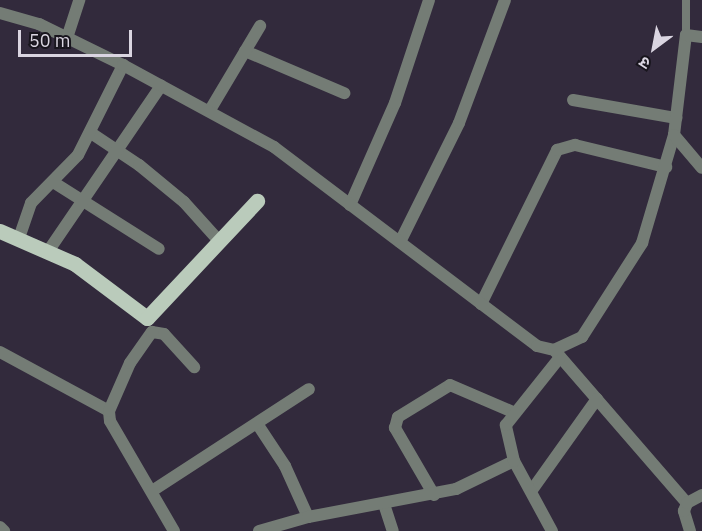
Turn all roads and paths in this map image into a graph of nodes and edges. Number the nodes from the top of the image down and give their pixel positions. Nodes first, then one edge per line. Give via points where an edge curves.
1 (79, 0) edge
2 (429, 0) edge
3 (505, 0) edge
4 (686, 0) edge
5 (0, 13) edge
6 (260, 26) dead end
7 (686, 35) junction
8 (702, 37) edge
9 (68, 38) junction
10 (245, 51) junction
11 (123, 65) junction
12 (161, 86) junction
13 (344, 93) dead end
14 (573, 100) dead end
15 (210, 110) junction
16 (676, 118) junction
17 (91, 133) junction
18 (674, 135) junction
19 (119, 152) junction
20 (666, 167) junction
21 (702, 168) edge
22 (53, 182) junction
23 (257, 201) dead end
24 (84, 202) junction
25 (350, 205) junction
26 (0, 231) edge
27 (20, 238) junction
28 (220, 242) junction
29 (400, 242) junction
30 (159, 249) dead end
31 (49, 250) junction
32 (481, 304) junction
33 (0, 352) edge
34 (557, 353) junction
35 (194, 367) dead end
36 (309, 389) dead end
37 (597, 399) junction
38 (109, 411) junction
39 (513, 412) junction
40 (258, 425) junction
41 (514, 461) junction
42 (532, 490) junction
43 (152, 491) junction
44 (434, 495) junction
45 (702, 495) edge
46 (687, 503) junction
47 (384, 504) junction
48 (308, 517) junction
49 (0, 527) edge
50 (262, 530) edge
51 (4, 531) edge
52 (174, 531) edge
53 (393, 531) edge
54 (552, 531) edge
55 (690, 531) edge

1 - 9 street
2 - 25 street via 395,103
3 - 29 street via 459,123
4 - 7 lane
5 - 9 street via 39,24
6 - 10 street
7 - 8 street
7 - 16 street
9 - 11 street
10 - 13 street
10 - 15 street
11 - 12 street
11 - 17 street
12 - 15 street
12 - 19 street
14 - 16 street
15 - 25 street via 274,147
16 - 18 street
17 - 19 street
17 - 22 street via 78,155
18 - 20 street
18 - 21 street
19 - 24 street
19 - 28 street via 184,202
20 - 32 street via 575,145 557,150
20 - 34 street via 642,243 582,337
22 - 24 street
22 - 27 street via 31,203
23 - 28 main road
24 - 30 street
24 - 31 street
25 - 29 street
26 - 27 main road
27 - 31 main road
28 - 31 main road via 147,318 75,264
29 - 32 street
32 - 34 street via 537,346
33 - 38 street
34 - 37 street
34 - 39 street
35 - 38 street via 164,334 152,332 130,363
36 - 40 street
37 - 42 street
37 - 46 street
38 - 43 street via 110,422
39 - 41 street via 506,425
39 - 44 street via 450,385 398,417 395,428
40 - 43 street
40 - 48 street via 285,466
41 - 42 street
41 - 44 street via 456,489
42 - 54 street
43 - 52 street
44 - 47 street
45 - 46 street
46 - 55 street via 683,519
47 - 48 street
47 - 53 street
48 - 50 street
49 - 51 street

